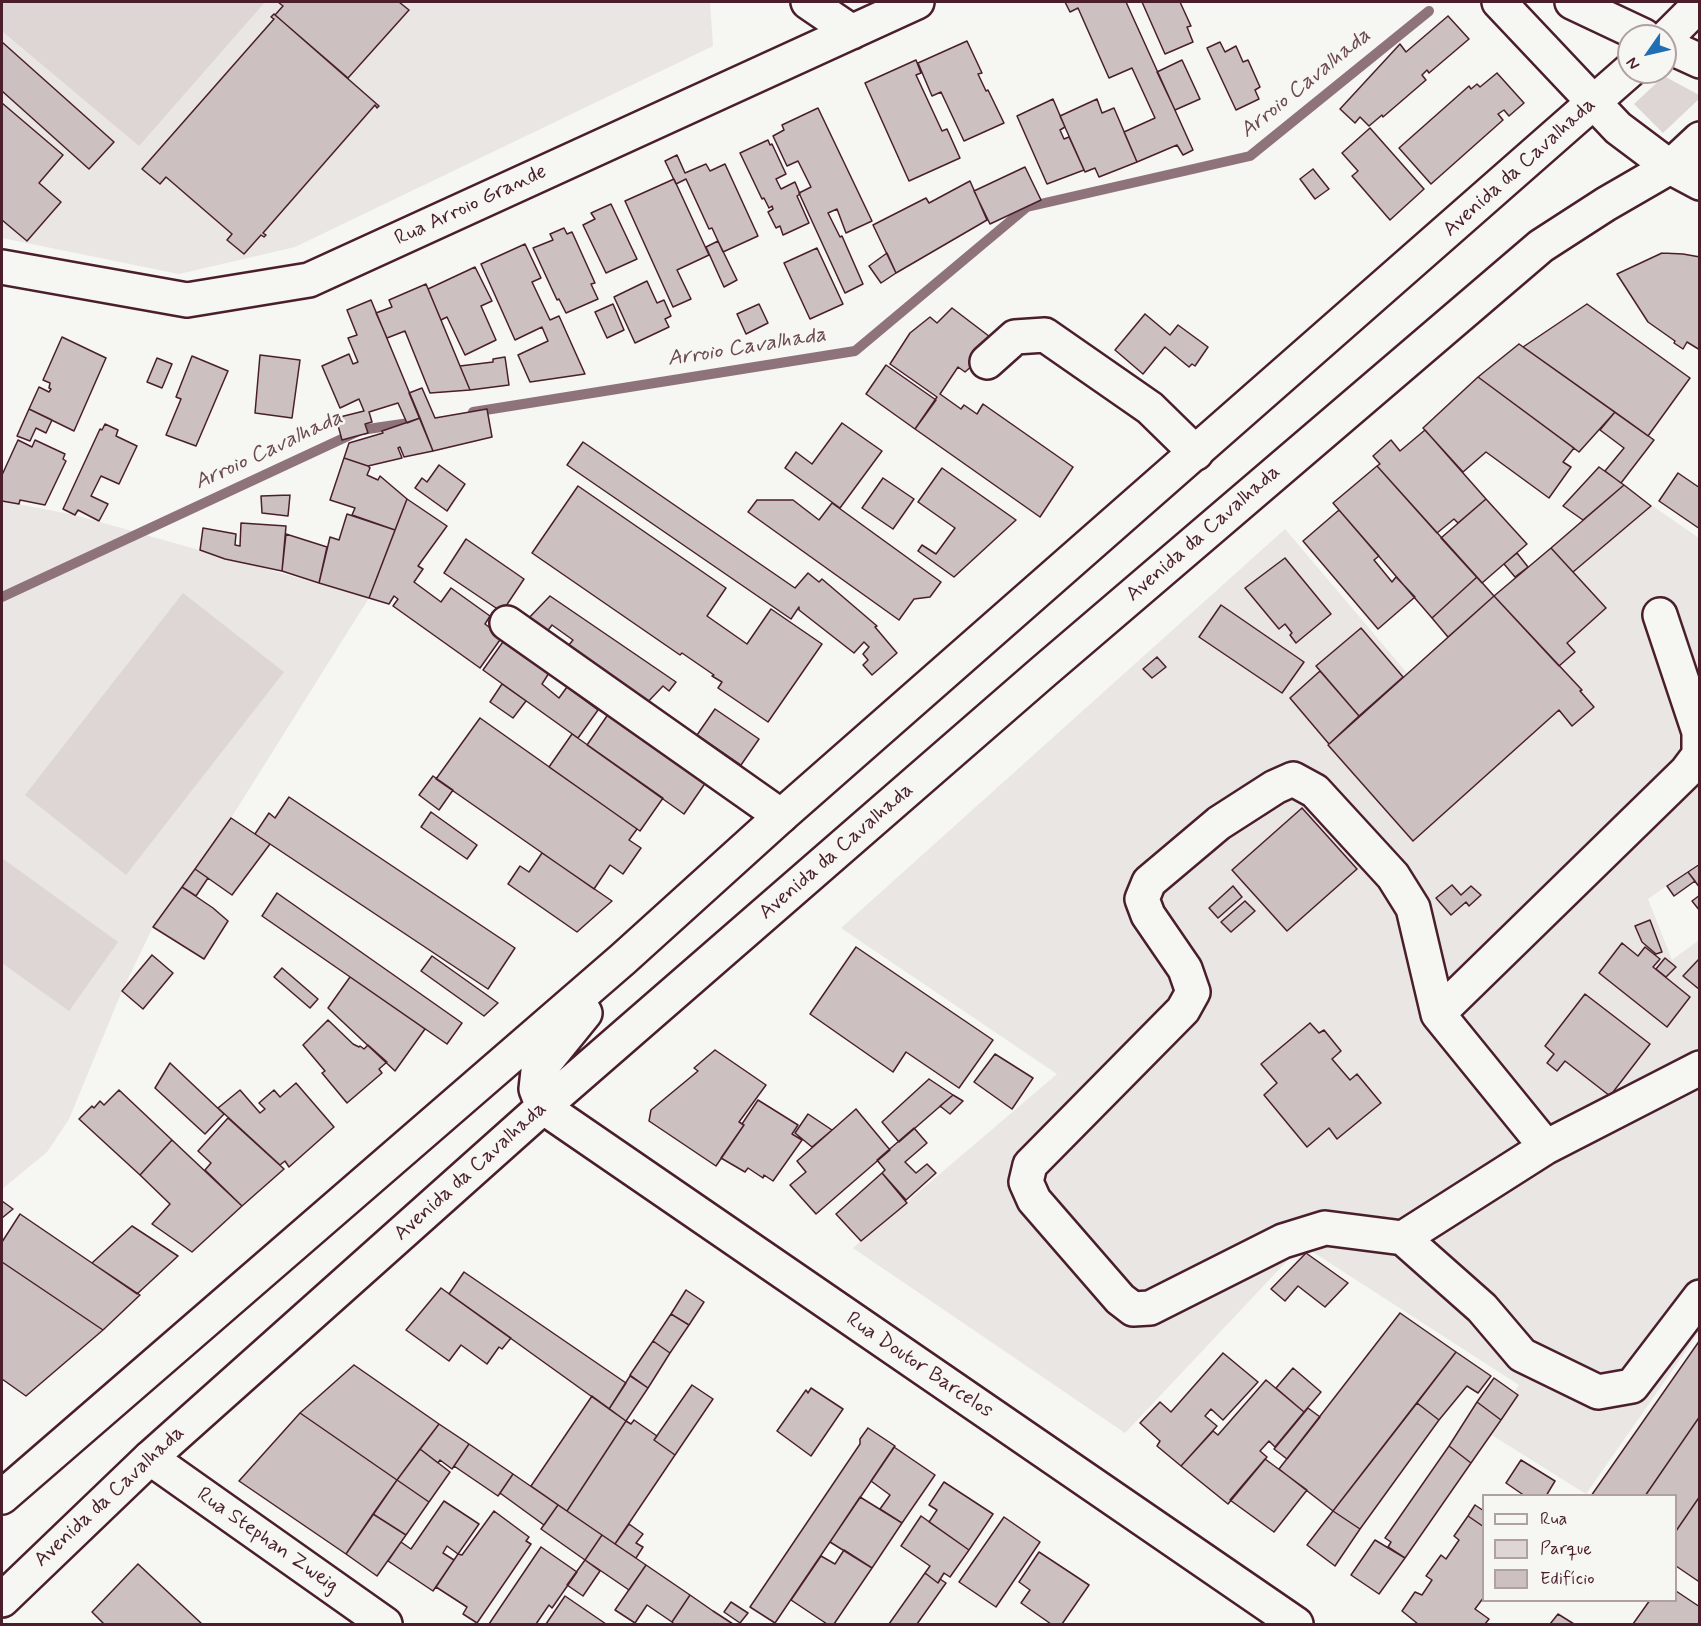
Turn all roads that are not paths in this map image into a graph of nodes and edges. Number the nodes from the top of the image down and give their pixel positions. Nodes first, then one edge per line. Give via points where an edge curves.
1 (808, 2) edge
2 (917, 2) edge
3 (1500, 2) edge
4 (1572, 2) edge
5 (1700, 4) edge
6 (1619, 24) edge
7 (1677, 27) edge
8 (852, 32) junction
9 (1677, 50) edge
10 (1700, 61) edge
11 (1617, 82) edge
12 (1594, 102) junction
13 (1700, 139) edge
14 (1670, 167) junction
15 (1700, 183) edge
16 (2, 267) edge
17 (987, 362) dead end
18 (1196, 453) junction
19 (1660, 615) dead end
20 (507, 623) dead end
21 (781, 816) junction
22 (623, 959) junction
23 (1438, 1014) junction
24 (1700, 1068) edge
25 (543, 1107) junction
26 (1546, 1147) junction
27 (1403, 1238) junction
28 (1700, 1297) edge
29 (150, 1458) junction
30 (2, 1497) edge
31 (2, 1600) edge
32 (385, 1624) edge
33 (1296, 1624) edge

1 - 8 main road
2 - 8 main road, Rua Arroio Grande
3 - 12 main road
4 - 6 main road
5 - 7 main road
8 - 16 main road, Rua Arroio Grande via 309,280 187,300
9 - 10 main road
11 - 12 main road, Avenida da Cavalhada
12 - 14 main road via 1618,128
12 - 18 main road, Avenida da Cavalhada
13 - 14 main road, Avenida da Cavalhada
14 - 15 main road
14 - 25 main road, Avenida da Cavalhada via 1541,246
17 - 18 main road via 1014,337 1045,335 1150,408
18 - 21 main road, Avenida da Cavalhada
19 - 23 main road via 1700,732 1699,755
20 - 21 main road
21 - 22 main road, Avenida da Cavalhada
22 - 25 main road via 538,1071 536,1089
22 - 30 main road, Avenida da Cavalhada
23 - 26 main road
23 - 27 main road via 1413,908 1393,876 1315,791 1293,779 1219,823 1149,882 1142,899 1148,915 1185,969 1193,992 1183,1010 1030,1165 1026,1182 1034,1200 1133,1309 1150,1308 1283,1241 1324,1228
24 - 26 main road
25 - 29 main road, Avenida da Cavalhada
25 - 33 main road, Rua Doutor Barcelos
26 - 27 main road
27 - 28 main road via 1482,1308 1522,1355 1598,1392 1632,1386
29 - 31 main road, Avenida da Cavalhada
29 - 32 main road, Rua Stephan Zweig

